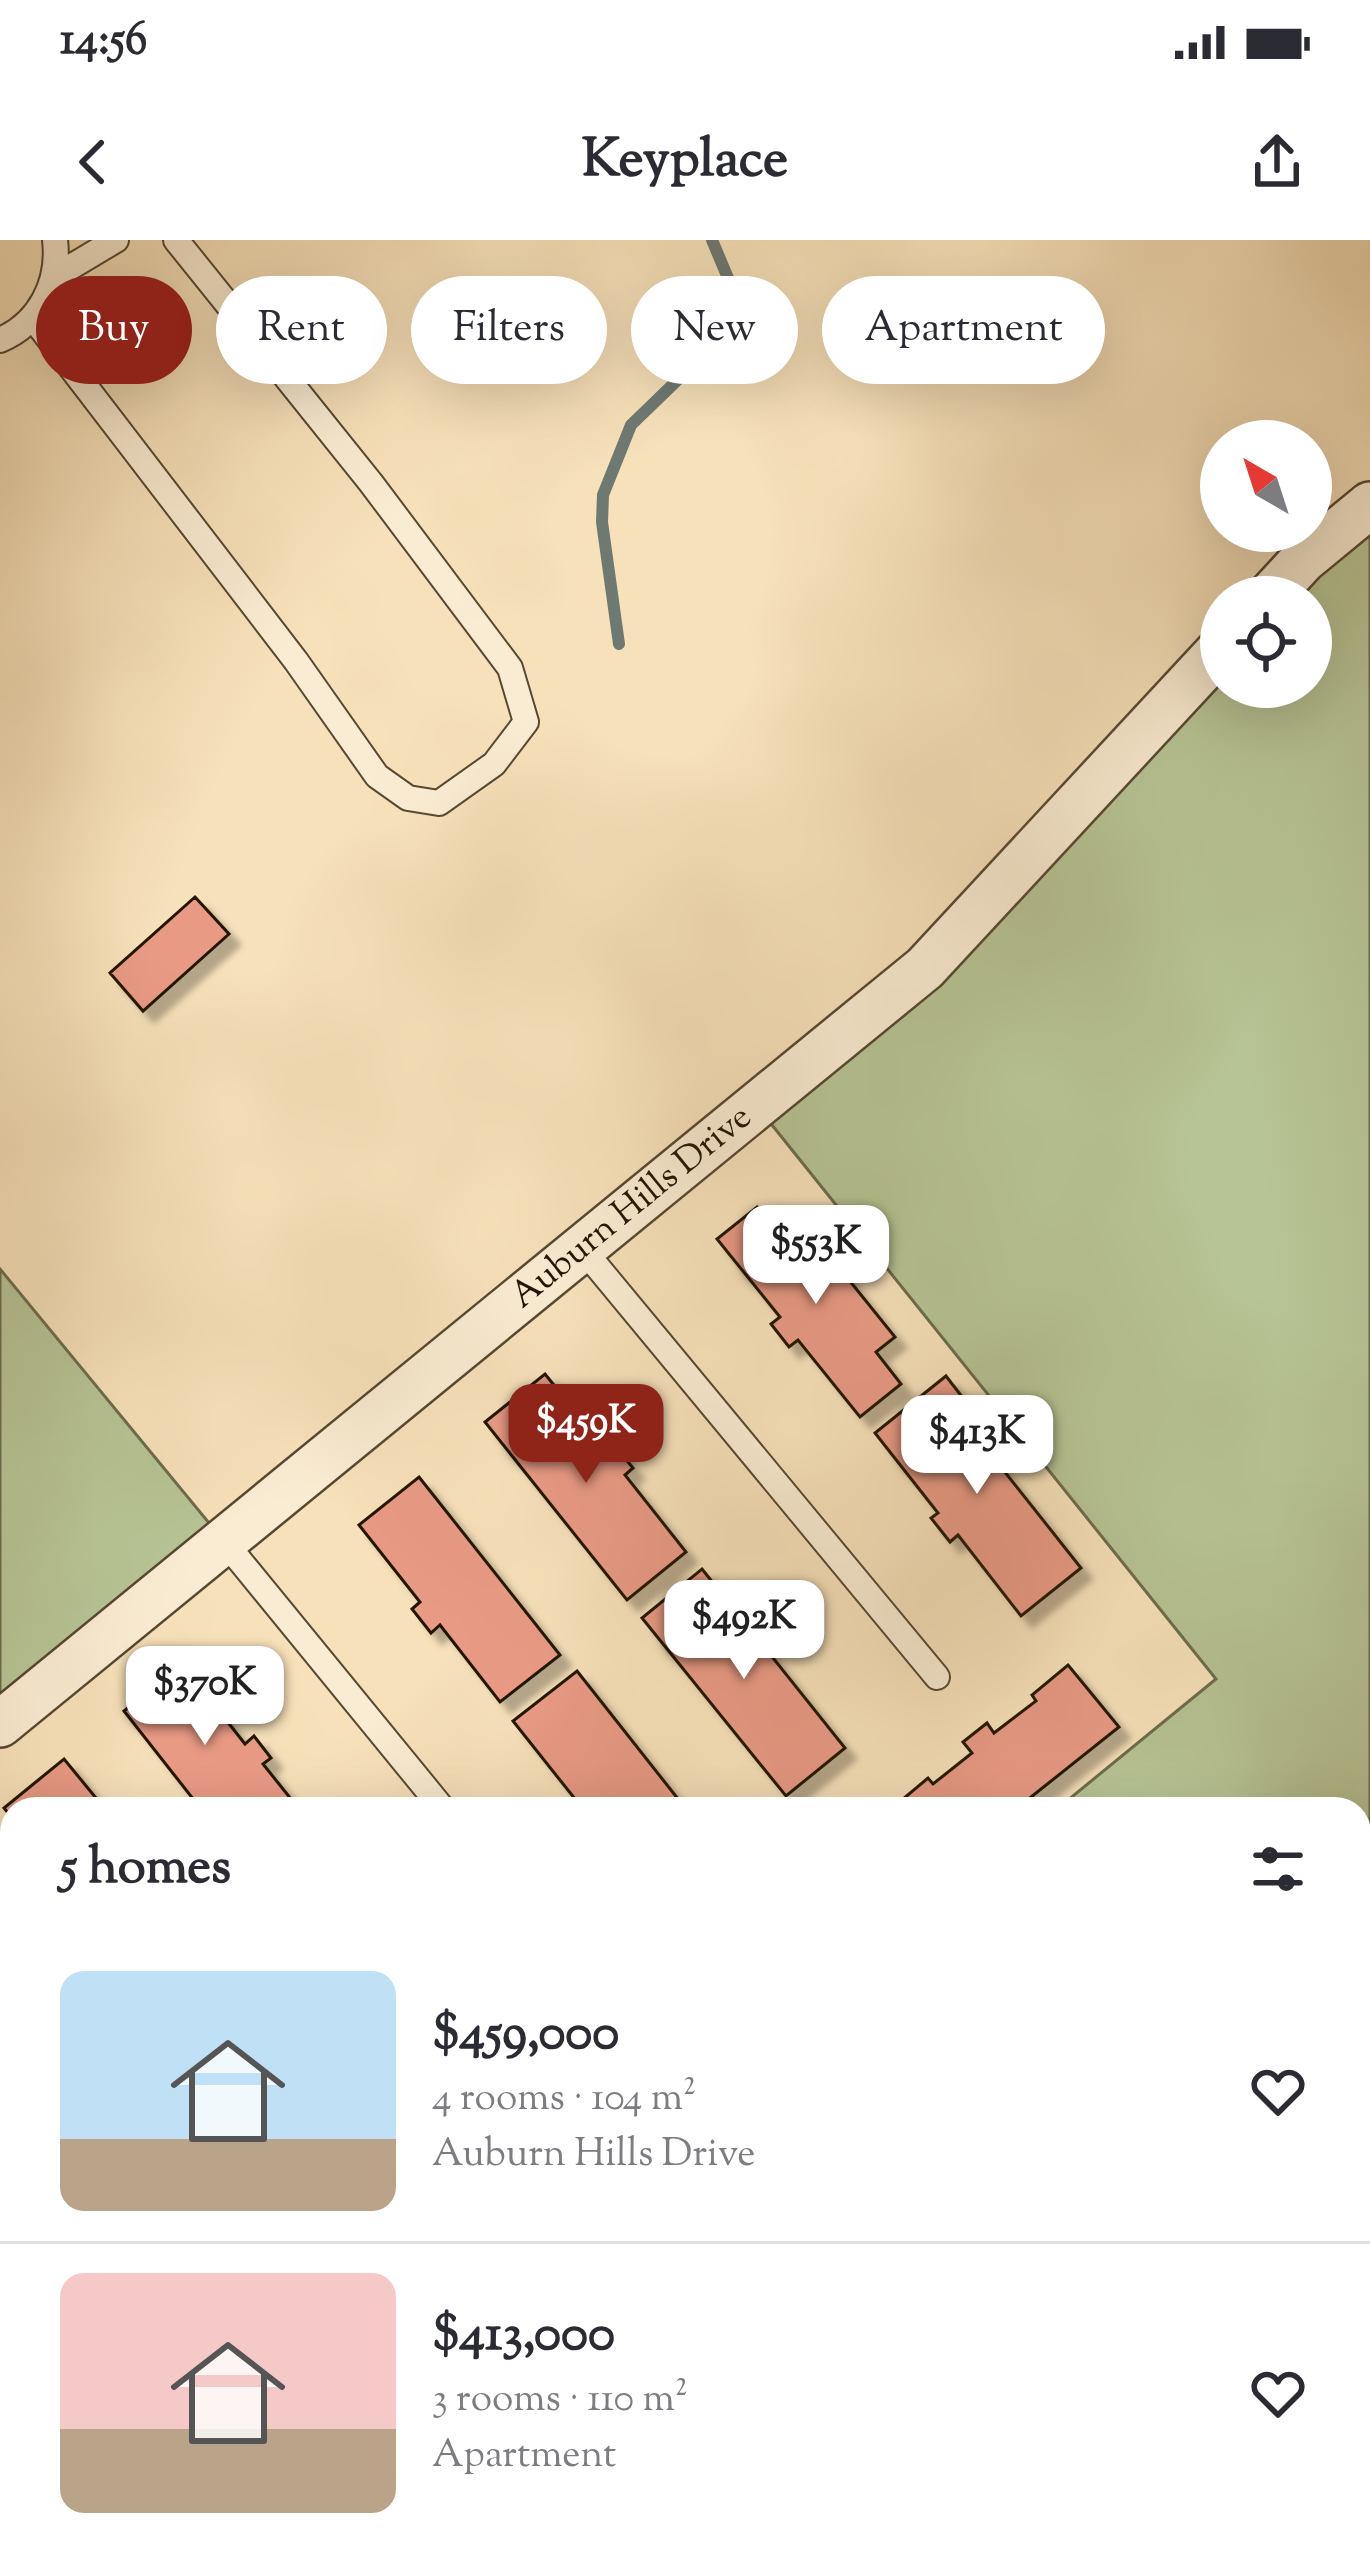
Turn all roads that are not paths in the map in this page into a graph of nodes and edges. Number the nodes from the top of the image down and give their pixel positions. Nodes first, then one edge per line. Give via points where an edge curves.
1 (55, 240) edge
2 (116, 240) edge
3 (176, 240) edge
4 (54, 276) edge
5 (56, 276) edge
6 (36, 312) edge
7 (33, 318) junction
8 (0, 340) edge
9 (1370, 506) edge
10 (1288, 576) edge
11 (1200, 673) edge
12 (581, 1247) junction
13 (223, 1540) junction
14 (937, 1677) dead end
15 (0, 1724) edge
16 (432, 1797) edge

1 - 4 lane
2 - 5 lane
3 - 7 lane via 510,668 526,722 494,764 439,803 408,798 377,776
6 - 7 lane
7 - 8 lane
9 - 10 street
11 - 12 street, Auburn Hills Drive via 926,968
12 - 13 street, Auburn Hills Drive
12 - 14 lane
13 - 15 street, Auburn Hills Drive
13 - 16 lane

